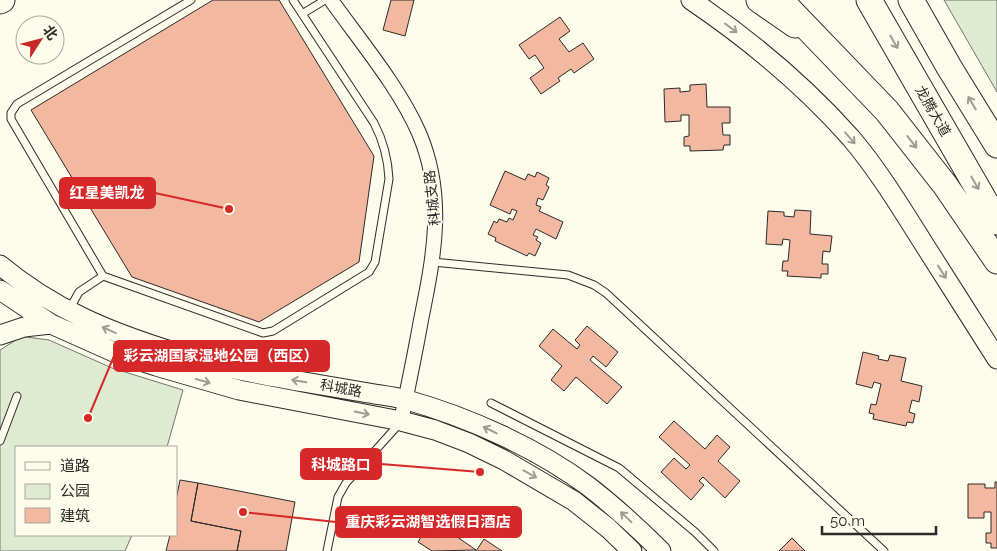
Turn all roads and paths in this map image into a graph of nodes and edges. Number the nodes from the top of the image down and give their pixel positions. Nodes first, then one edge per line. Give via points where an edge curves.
1 (191, 0) edge
2 (293, 0) edge
3 (326, 0) edge
4 (331, 0) edge
5 (691, 0) edge
6 (759, 0) edge
7 (784, 0) edge
8 (869, 0) edge
9 (911, 0) edge
10 (921, 0) edge
11 (302, 14) junction
12 (833, 54) junction
13 (949, 67) junction
14 (997, 145) edge
15 (997, 222) edge
16 (997, 261) edge
17 (433, 262) junction
18 (0, 265) edge
19 (104, 276) junction
20 (0, 290) edge
21 (68, 312) junction
22 (52, 324) junction
23 (0, 335) edge
24 (997, 359) edge
25 (17, 396) dead end
26 (405, 400) junction
27 (490, 403) dead end
28 (402, 421) junction
29 (0, 441) edge
30 (327, 551) edge
31 (632, 551) edge
32 (661, 551) edge
33 (714, 551) edge
34 (884, 551) edge

1 - 19 lane via 17,104 11,113 11,119
2 - 11 lane
3 - 11 lane
4 - 17 street, 科城支路 via 391,84 419,132 428,157 436,201
5 -> 24 main road via 774,62 852,140 906,215
6 - 12 highway
7 - 12 highway
8 -> 15 highway, 龙腾大道
9 - 13 highway
10 - 13 highway
11 - 19 lane via 374,123 387,156 389,179 375,262 370,272 273,331 263,333
12 -> 16 highway via 893,118 946,185
14 -> 13 highway
17 - 26 street, 科城支路
17 - 34 lane via 568,275 594,285
18 - 21 main road, 科城路
19 - 21 lane via 79,292
20 - 22 main road, 科城路
26 -> 21 main road, 科城路 via 204,361 124,336
22 - 23 main road via 24,326
22 -> 28 main road, 科城路 via 116,352 198,380
25 - 29 lane
26 - 28 street, 科城支路
32 -> 26 main road, 科城路 via 621,512 552,464 481,426
27 - 33 lane via 619,468
28 - 30 lane via 341,490
28 -> 31 main road, 科城路 via 455,437 512,464 574,501

